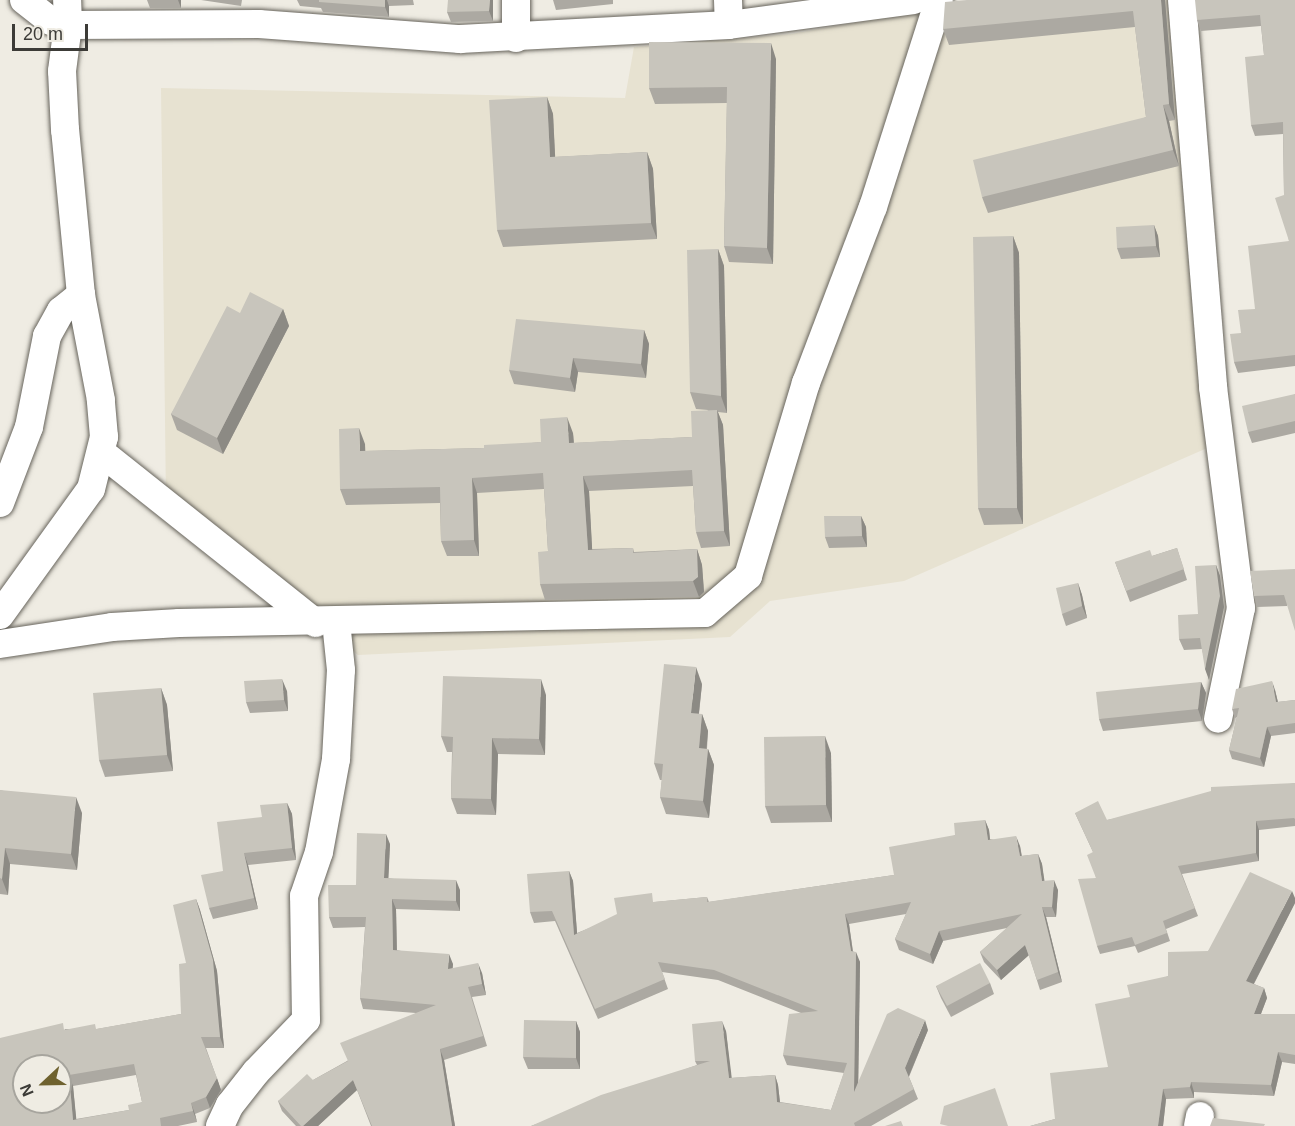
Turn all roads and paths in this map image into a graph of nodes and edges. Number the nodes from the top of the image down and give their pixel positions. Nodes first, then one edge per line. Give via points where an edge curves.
1 (24, 0) edge
2 (516, 0) edge
3 (913, 0) edge
4 (939, 0) edge
5 (1182, 0) edge
6 (259, 12) edge
7 (729, 12) edge
8 (67, 13) edge
9 (516, 38) junction
10 (81, 295) junction
11 (102, 453) junction
12 (0, 503) edge
13 (0, 615) edge
14 (326, 622) junction
15 (0, 644) edge
16 (1218, 719) dead end
17 (220, 1126) edge

1 - 8 street via 51,21
2 - 9 street
3 - 7 street
4 - 14 street via 873,207 806,383 748,576 705,613 646,611
5 - 16 street via 1213,387 1241,608
6 - 8 street
6 - 9 street via 460,39
7 - 9 street
8 - 10 street via 62,71
10 - 11 street via 101,400
10 - 12 street via 61,311 47,336 29,427
11 - 13 street via 91,489
11 - 14 street
14 - 15 street via 111,627
14 - 17 street via 341,670 336,759 319,852 304,896 306,1020 256,1072 230,1105

